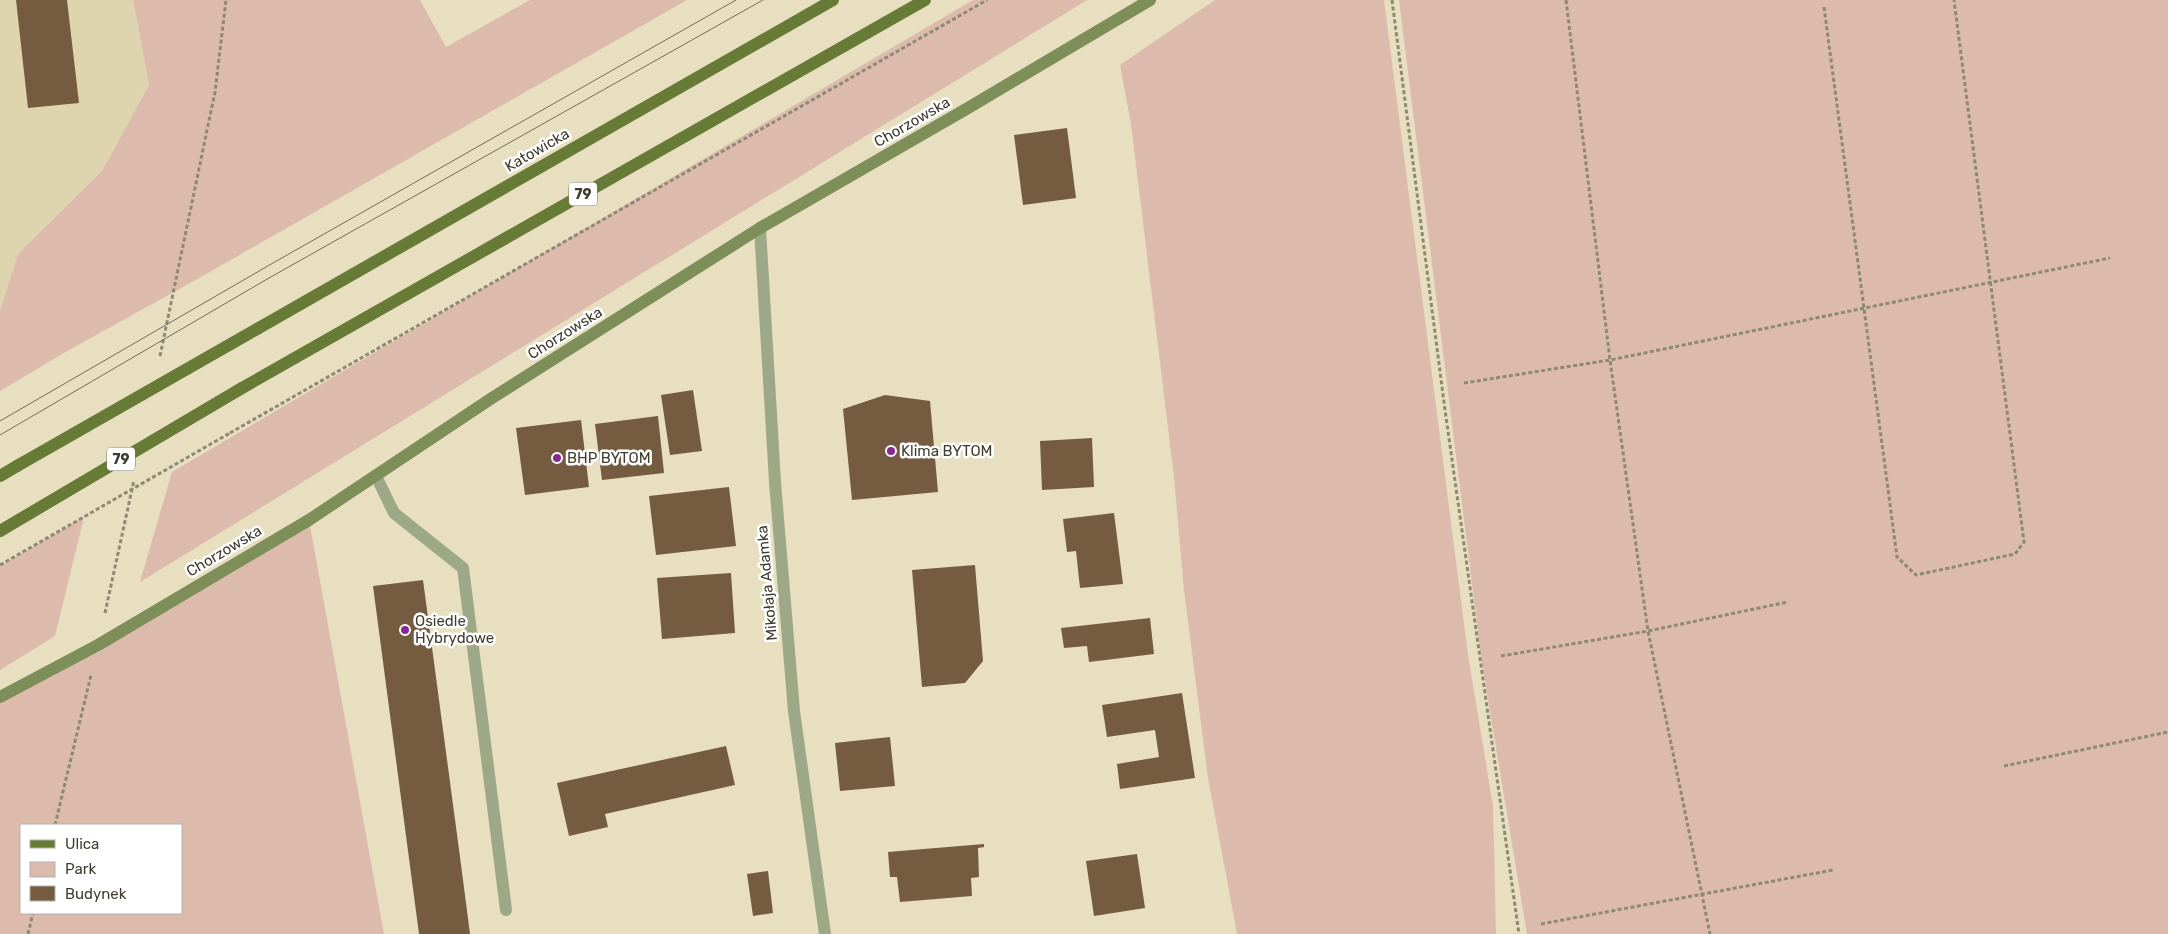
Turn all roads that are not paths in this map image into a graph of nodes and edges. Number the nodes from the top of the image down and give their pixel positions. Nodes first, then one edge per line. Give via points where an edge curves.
1 (833, 0) edge
2 (925, 0) edge
3 (1150, 0) edge
4 (760, 228) junction
5 (0, 476) edge
6 (376, 476) junction
7 (0, 531) edge
8 (0, 697) edge
9 (506, 910) dead end
10 (825, 934) edge

1 - 5 main road, Katowicka, bridge
2 - 7 main road, 79, bridge via 242,388
3 - 4 street, Chorzowska
4 - 6 street, Chorzowska via 492,398
4 - 10 street, Mikołaja Adamka via 775,482 794,702
6 - 8 street, Chorzowska via 309,520 98,645
6 - 9 street via 394,513 463,568

